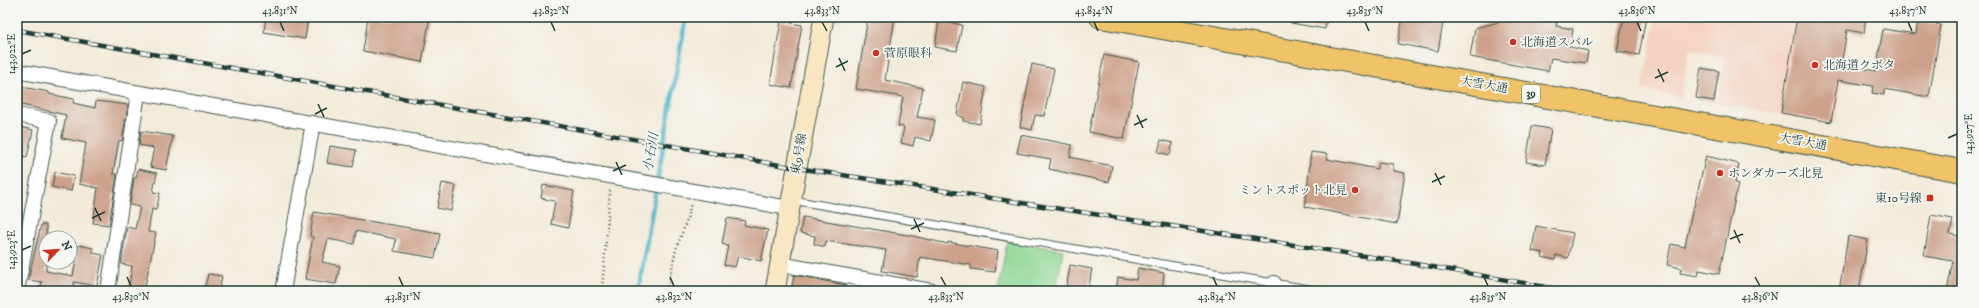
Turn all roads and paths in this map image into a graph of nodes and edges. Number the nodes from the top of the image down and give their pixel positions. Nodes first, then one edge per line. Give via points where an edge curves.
1 (824, 17) edge
2 (1101, 17) edge
3 (17, 71) edge
4 (138, 93) junction
5 (17, 115) edge
6 (313, 122) junction
7 (1962, 170) edge
8 (610, 186) dead end
9 (687, 194) junction
10 (790, 204) junction
11 (779, 264) junction
12 (1274, 287) edge
13 (17, 291) edge
14 (108, 291) edge
15 (283, 291) edge
16 (602, 291) edge
17 (667, 291) edge
18 (775, 291) edge
19 (932, 291) edge
20 (1320, 291) edge

1 - 10 street, 東9号線
2 - 7 highway, 大雪大通 / 39
3 - 4 street
4 - 6 street
4 - 14 street
5 - 13 street via 49,121
6 - 9 street via 625,178
6 - 15 street
8 - 16 path
9 - 10 street
9 - 17 path via 687,220 676,249
10 - 11 street, 東9号線
10 - 12 lane
11 - 18 street, 東9号線
11 - 19 street
12 - 20 lane

